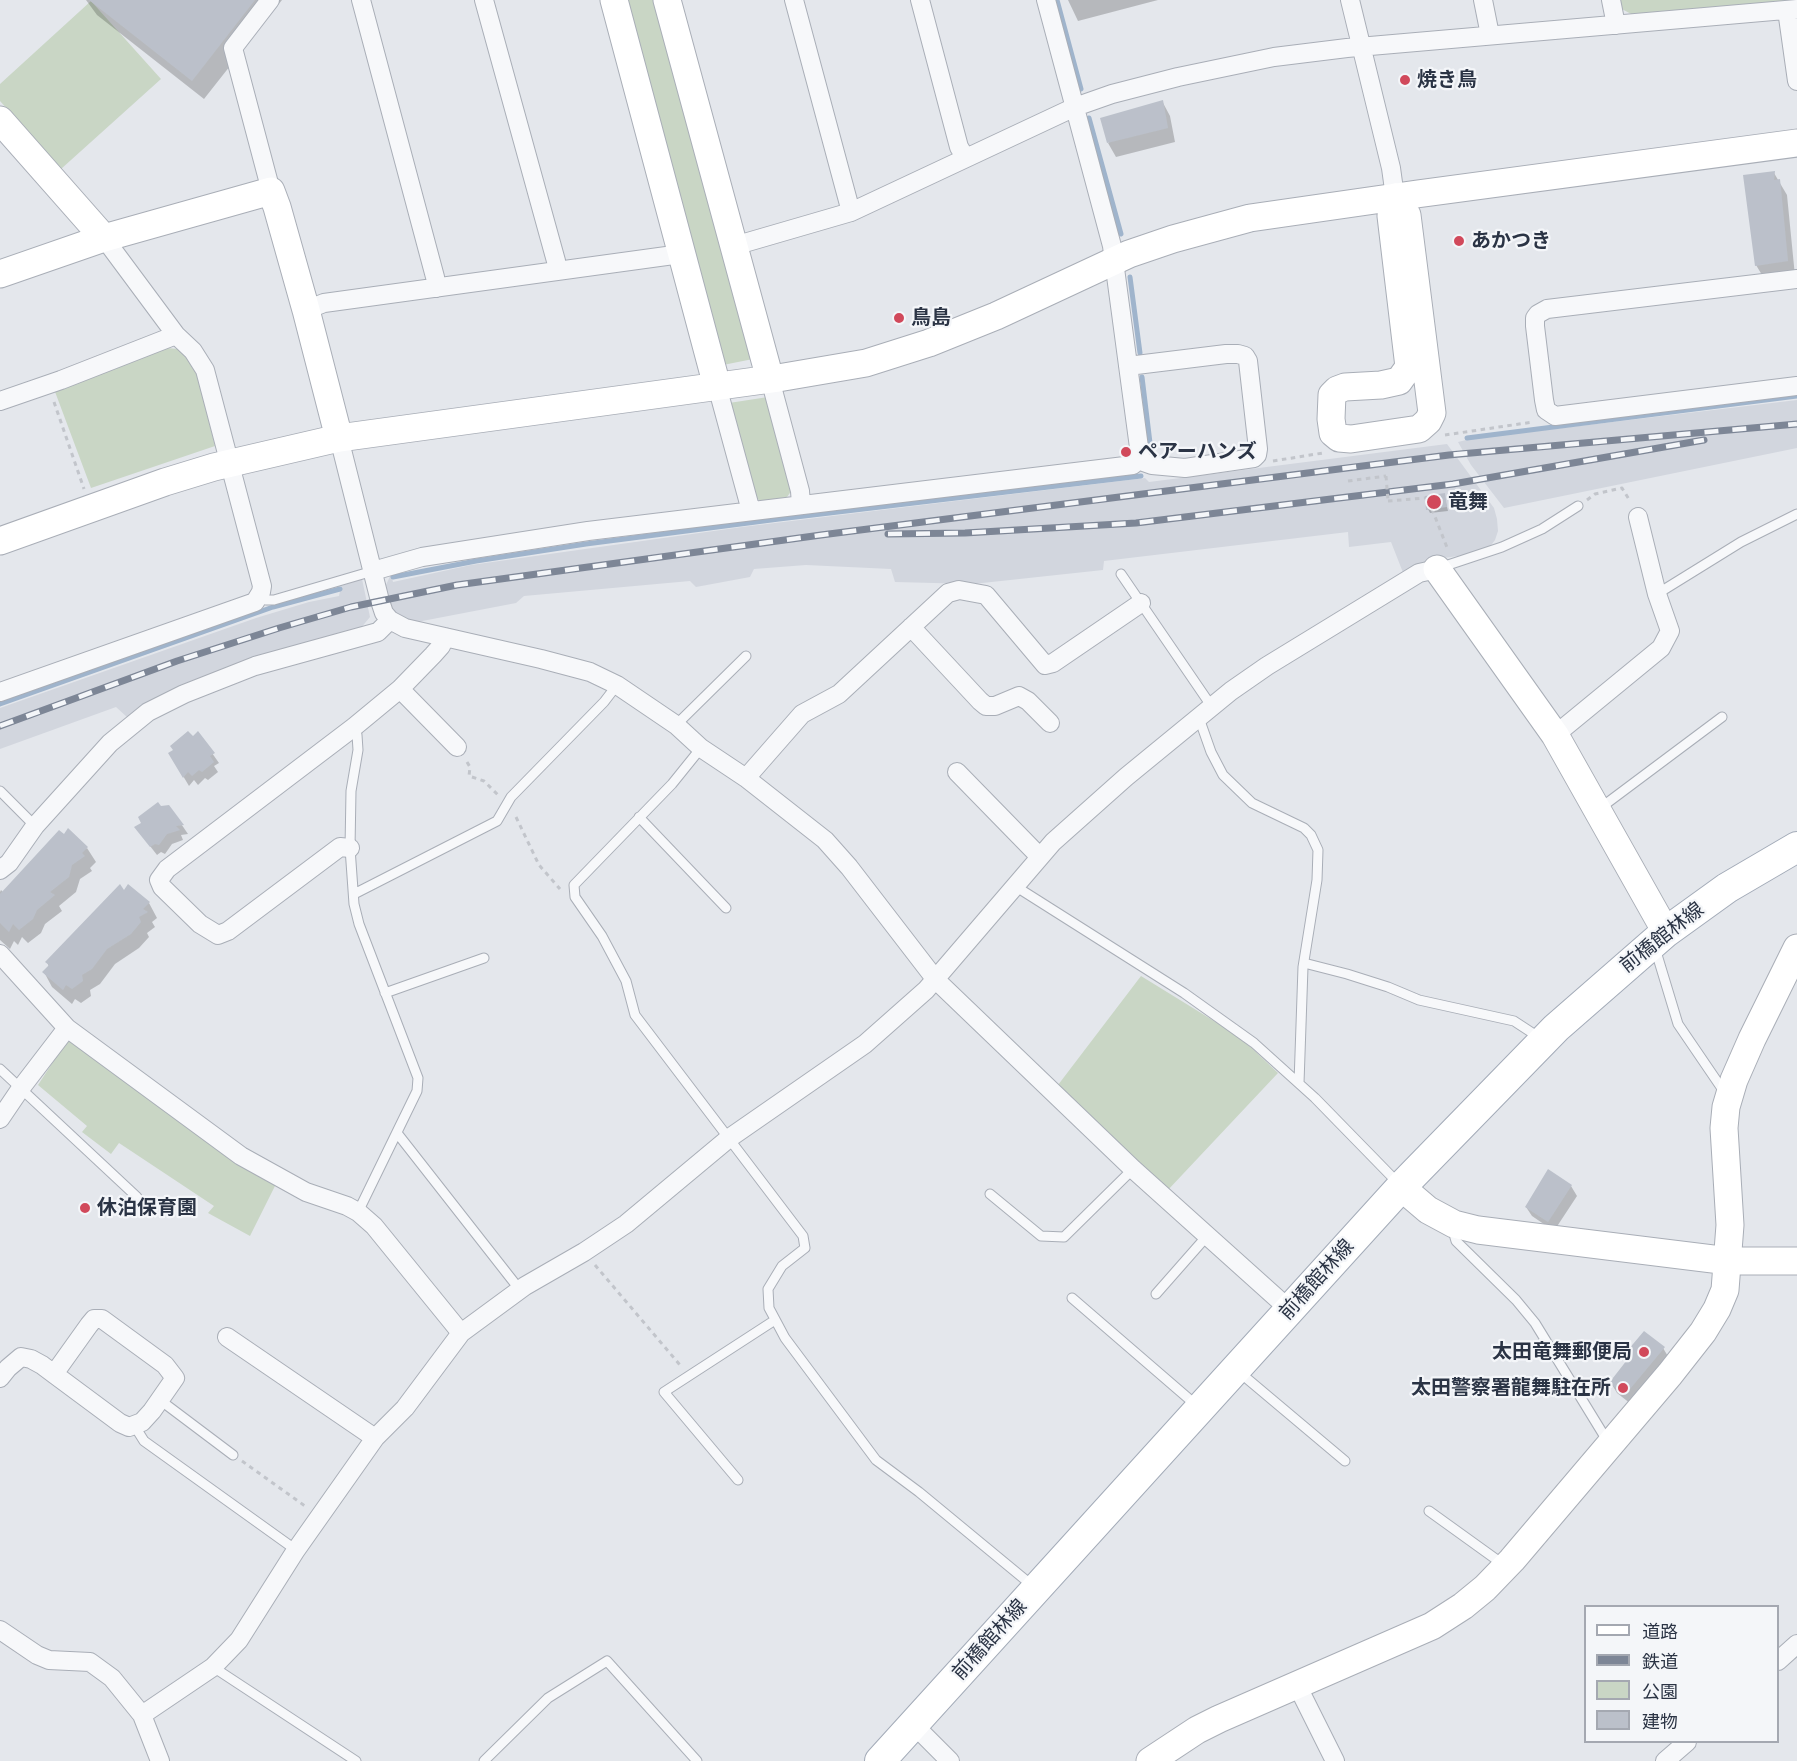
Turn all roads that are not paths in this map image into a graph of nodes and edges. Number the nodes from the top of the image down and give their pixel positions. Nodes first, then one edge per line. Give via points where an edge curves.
1 (270, 0) edge
2 (361, 0) edge
3 (484, 0) edge
4 (614, 0) edge
5 (667, 0) edge
6 (794, 0) edge
7 (920, 0) edge
8 (1046, 0) edge
9 (1350, 0) edge
10 (1483, 0) edge
11 (1611, 0) edge
12 (1792, 9) edge
13 (1616, 25) junction
14 (1490, 35) junction
15 (1362, 47) junction
16 (1797, 81) edge
17 (1075, 107) junction
18 (0, 120) edge
19 (1797, 143) edge
20 (964, 157) junction
21 (271, 191) junction
22 (1395, 197) junction
23 (851, 212) junction
24 (104, 237) junction
25 (734, 246) junction
26 (681, 254) junction
27 (1114, 260) junction
28 (558, 271) junction
29 (0, 274) edge
30 (1797, 279) edge
31 (437, 288) junction
32 (306, 310) junction
33 (176, 335) junction
34 (1128, 366) junction
35 (770, 379) junction
36 (717, 386) junction
37 (1797, 386) edge
38 (0, 401) edge
39 (339, 438) junction
40 (1138, 460) junction
41 (229, 462) junction
42 (801, 504) junction
43 (1578, 506) road end
44 (751, 512) junction
45 (1797, 514) edge
46 (1638, 517) road end
47 (0, 541) edge
48 (1445, 566) junction
49 (373, 571) junction
50 (1121, 574) dead end
51 (1657, 594) junction
52 (260, 597) junction
53 (1141, 603) junction
54 (390, 620) junction
55 (911, 627) junction
56 (445, 637) junction
57 (746, 656) dead end
58 (617, 685) junction
59 (400, 689) junction
60 (0, 692) edge
61 (1205, 713) junction
62 (1722, 717) dead end
63 (1050, 723) dead end
64 (676, 725) junction
65 (354, 727) junction
66 (1555, 735) junction
67 (457, 747) road end
68 (701, 748) junction
69 (957, 772) dead end
70 (746, 778) junction
71 (0, 791) edge
72 (1598, 811) junction
73 (639, 818) junction
74 (35, 826) junction
75 (1797, 847) edge
76 (350, 848) junction
77 (1040, 857) junction
78 (0, 870) edge
79 (1015, 886) junction
80 (354, 894) junction
81 (726, 908) dead end
82 (1659, 937) junction
83 (0, 954) edge
84 (1795, 956) edge
85 (484, 958) dead end
86 (1304, 963) junction
87 (936, 980) junction
88 (385, 993) junction
89 (67, 1028) junction
90 (1543, 1041) junction
91 (0, 1069) edge
92 (1299, 1083) junction
93 (21, 1088) junction
94 (1728, 1098) junction
95 (0, 1119) edge
96 (397, 1133) junction
97 (728, 1139) junction
98 (1133, 1169) junction
99 (1401, 1187) junction
100 (990, 1194) dead end
101 (137, 1197) dead end
102 (358, 1212) junction
103 (1451, 1222) junction
104 (1207, 1236) junction
105 (1729, 1261) junction
106 (1797, 1261) edge
107 (520, 1290) junction
108 (1156, 1294) dead end
109 (1072, 1298) dead end
110 (1290, 1310) junction
111 (776, 1320) junction
112 (461, 1333) junction
113 (227, 1338) dead end
114 (1236, 1370) junction
115 (54, 1374) junction
116 (0, 1378) edge
117 (160, 1400) junction
118 (1200, 1408) junction
119 (134, 1425) junction
120 (375, 1438) junction
121 (1610, 1444) junction
122 (233, 1455) road end
123 (1345, 1461) dead end
124 (738, 1480) dead end
125 (1429, 1511) dead end
126 (296, 1550) junction
127 (1506, 1566) junction
128 (1036, 1589) junction
129 (0, 1630) edge
130 (1797, 1644) edge
131 (1779, 1660) edge
132 (213, 1667) junction
133 (1297, 1685) junction
134 (142, 1715) junction
135 (914, 1725) junction
136 (1686, 1743) edge
137 (160, 1761) edge
138 (356, 1761) edge
139 (484, 1761) edge
140 (697, 1761) edge
141 (880, 1761) edge
142 (950, 1761) edge
143 (1150, 1761) edge
144 (1335, 1761) edge
145 (1665, 1761) edge

1 - 21 street via 233,48
2 - 31 street
3 - 28 street
4 - 26 street
5 - 25 street
6 - 23 street
7 - 20 street
8 - 17 street
9 - 15 street
10 - 14 street
11 - 13 street
12 - 13 street
12 - 16 street
13 - 14 street
14 - 15 street
15 - 17 street via 1274,57 1178,77
15 - 22 street
17 - 20 street
17 - 27 street
18 - 24 street
19 - 22 street
20 - 23 street
21 - 24 street
21 - 32 street
22 - 22 street via 1407,215 1432,412 1419,429 1339,438 1333,433 1332,395 1345,387 1399,381 1409,367 1391,216
22 - 27 street via 1241,220
23 - 25 street
24 - 29 street
24 - 33 street
25 - 35 street
26 - 28 street
26 - 36 street
27 - 34 street
27 - 35 street via 929,343 866,363
28 - 31 street
30 - 37 street via 1547,309 1535,318 1546,410 1555,416
31 - 32 street via 324,303
32 - 39 street
33 - 38 street
33 - 41 street via 205,370
34 - 40 street
34 - 40 street via 1226,354 1245,356 1258,449 1254,458 1185,468
35 - 36 street
35 - 42 street
36 - 39 street
36 - 44 street
39 - 41 street
39 - 49 street
40 - 42 street via 1133,465
41 - 47 street
41 - 52 street via 262,586
42 - 44 street
43 - 48 lane via 1542,529
44 - 49 street via 473,548
45 - 51 lane via 1741,542
46 - 51 street
48 - 61 street via 1419,573 1267,666
48 - 66 street
49 - 52 lane via 274,600
49 - 54 street via 384,613
50 - 53 lane
51 - 66 street via 1670,631 1661,648
52 - 60 street
53 - 55 street via 1045,665 986,595 948,592
53 - 61 lane
54 - 56 street
54 - 74 street via 378,632 255,666 147,712 110,743
55 - 63 street via 986,706 1019,696
55 - 70 street via 839,694 802,714
56 - 58 street via 569,666
56 - 59 street
57 - 64 lane
58 - 64 street
58 - 80 lane via 511,797 497,821
59 - 65 street
59 - 67 street
61 - 77 street via 1126,777
61 - 86 lane via 1211,752 1223,775 1252,803 1304,828 1318,849
62 - 72 lane
64 - 68 street
65 - 76 lane via 358,750 351,791
65 - 76 street via 167,869 159,880 200,924 218,935 228,932 340,847
66 - 72 street
68 - 70 street
68 - 73 lane
69 - 77 street
70 - 87 street via 825,840
71 - 74 lane
72 - 82 street
73 - 81 lane
73 - 97 lane via 574,885 575,897 626,981 635,1015
74 - 78 street
75 - 82 main road, 前橋館林線 via 1727,888
76 - 80 lane
77 - 79 street
79 - 87 street
79 - 92 lane via 1184,993 1254,1043
80 - 88 lane via 359,924
82 - 90 main road, 前橋館林線
82 - 94 lane via 1678,1024
83 - 89 street
84 - 94 street via 1752,1039
85 - 88 lane
86 - 90 lane via 1419,1000 1514,1021
86 - 92 lane
87 - 97 street via 865,1044
87 - 98 street
88 - 96 lane via 418,1078 417,1091
89 - 93 street
89 - 102 street via 241,1156 306,1192
90 - 99 main road, 前橋館林線
91 - 93 lane
92 - 99 lane
93 - 95 street
93 - 101 lane
94 - 105 street via 1724,1128
96 - 102 lane
96 - 107 lane
97 - 107 street via 626,1224
97 - 111 lane via 803,1236 805,1248 782,1266 768,1289 769,1308
98 - 100 lane via 1064,1237 1041,1236
98 - 104 street
99 - 103 street via 1428,1210
99 - 110 main road, 前橋館林線
102 - 112 street via 374,1226
103 - 105 street via 1479,1230
103 - 121 lane via 1456,1240 1535,1323
104 - 108 lane
104 - 110 street
105 - 106 street
105 - 121 street via 1725,1290 1717,1309
107 - 112 street
109 - 118 lane
110 - 114 main road, 前橋館林線
111 - 124 lane via 664,1392
111 - 128 lane via 785,1338 876,1460
112 - 120 street via 405,1408
113 - 120 street
114 - 118 main road, 前橋館林線
114 - 123 lane
115 - 116 street via 21,1357
115 - 117 street via 94,1319 102,1319 165,1365 175,1378
115 - 119 street via 120,1423
117 - 119 street via 142,1422
117 - 122 lane
118 - 128 main road, 前橋館林線
119 - 126 lane via 144,1441
120 - 126 street
121 - 127 street
125 - 127 lane
126 - 132 street via 239,1640
127 - 133 street via 1463,1606 1432,1626
128 - 135 main road, 前橋館林線
129 - 134 street via 48,1660 90,1662 112,1678
130 - 131 street
132 - 134 street
132 - 138 lane
133 - 143 street via 1197,1730
133 - 144 street
134 - 137 street
135 - 141 main road, 前橋館林線
135 - 142 street
136 - 145 street
139 - 140 lane via 548,1698 607,1661

